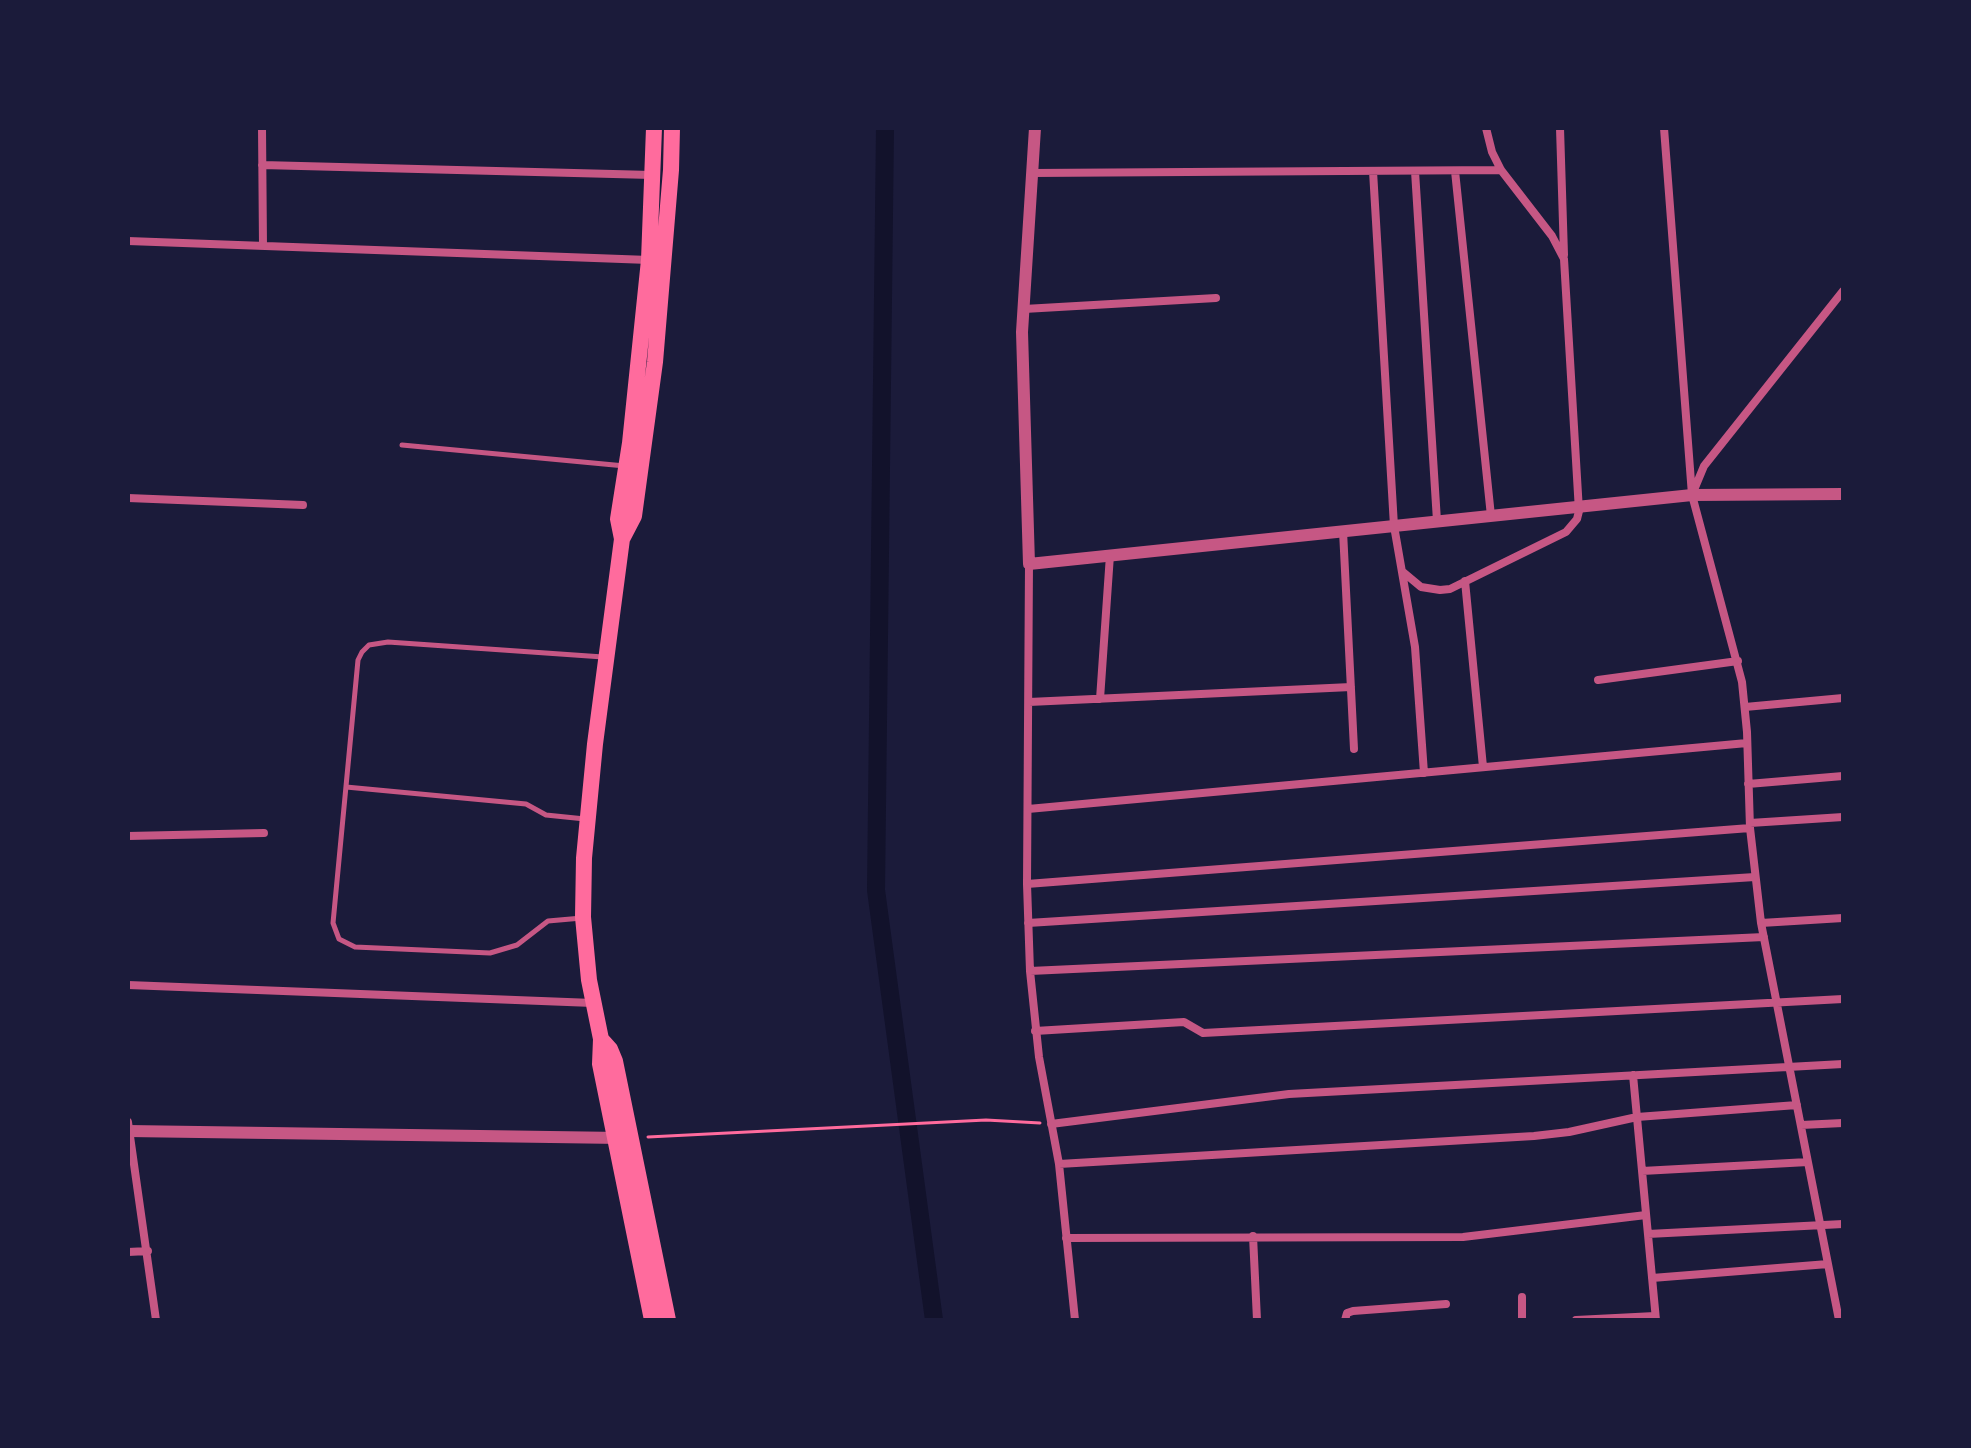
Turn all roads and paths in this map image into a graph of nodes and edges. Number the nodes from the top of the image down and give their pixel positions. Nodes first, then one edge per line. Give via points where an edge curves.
1 (262, 128) edge
2 (654, 128) edge
3 (672, 128) edge
4 (1035, 128) edge
5 (1486, 128) edge
6 (1560, 128) edge
7 (1664, 128) edge
8 (262, 165) junction
9 (1501, 170) junction
10 (1373, 171) junction
11 (1415, 171) junction
12 (1455, 171) junction
13 (1032, 173) junction
14 (652, 175) junction
15 (128, 241) edge
16 (263, 246) junction
17 (1564, 259) junction
18 (649, 260) junction
19 (1843, 291) edge
20 (1216, 298) dead end
21 (1024, 309) junction
22 (402, 445) dead end
23 (626, 466) junction
24 (1843, 494) edge
25 (1692, 495) junction
26 (128, 498) edge
27 (303, 505) dead end
28 (1580, 507) junction
29 (1491, 516) junction
30 (1437, 521) junction
31 (1394, 526) junction
32 (1343, 531) junction
33 (622, 539) junction
34 (1110, 555) junction
35 (1029, 564) junction
36 (1403, 572) junction
37 (1465, 581) junction
38 (606, 657) junction
39 (1738, 661) junction
40 (1598, 680) dead end
41 (1351, 687) junction
42 (1843, 698) edge
43 (1100, 699) junction
44 (1029, 702) junction
45 (1745, 707) junction
46 (1747, 743) junction
47 (1354, 749) dead end
48 (1483, 767) junction
49 (1424, 773) junction
50 (1843, 776) edge
51 (1748, 784) junction
52 (346, 787) junction
53 (1028, 809) junction
54 (1843, 817) edge
55 (589, 820) junction
56 (1750, 825) junction
57 (264, 833) dead end
58 (128, 836) edge
59 (1755, 877) junction
60 (1027, 884) junction
61 (583, 917) junction
62 (1843, 918) edge
63 (1028, 923) junction
64 (1761, 923) junction
65 (1764, 937) junction
66 (1030, 971) junction
67 (128, 985) edge
68 (1843, 999) edge
69 (1777, 1002) junction
70 (593, 1003) junction
71 (1035, 1031) junction
72 (1843, 1064) edge
73 (1789, 1066) junction
74 (1633, 1075) junction
75 (1797, 1105) junction
76 (1637, 1117) junction
77 (1843, 1123) edge
78 (1051, 1124) junction
79 (1801, 1125) junction
80 (128, 1128) edge
81 (624, 1138) junction
82 (1808, 1162) junction
83 (1059, 1164) junction
84 (1642, 1171) junction
85 (1646, 1215) junction
86 (1820, 1224) junction
87 (1843, 1224) edge
88 (1648, 1234) junction
89 (1253, 1236) junction
90 (1066, 1238) junction
91 (148, 1251) junction
92 (128, 1252) edge
93 (1828, 1264) junction
94 (1652, 1278) junction
95 (1522, 1297) dead end
96 (1446, 1304) dead end
97 (1655, 1318) edge
98 (156, 1320) edge
99 (652, 1320) edge
100 (668, 1320) edge
101 (1075, 1320) edge
102 (1257, 1320) edge
103 (1345, 1320) edge
104 (1522, 1320) edge
105 (1576, 1320) edge
106 (1839, 1320) edge

1 - 8 street
2 - 14 main road
3 - 33 main road via 654,376 634,516
4 - 13 street
5 - 9 street
6 - 17 street
7 - 25 street
8 - 14 street
8 - 16 street
9 - 12 street
9 - 17 street
10 - 11 street
10 - 13 street
10 - 31 street
11 - 12 street
11 - 30 street
12 - 29 street
13 - 21 street
14 - 18 main road
15 - 16 street
16 - 18 street
17 - 28 street
18 - 23 main road
19 - 25 street via 1704,466
20 - 21 street
21 - 35 street
22 - 23 lane
23 - 33 main road via 618,519
24 - 25 street
25 - 28 street
25 - 39 street
26 - 27 street
28 - 29 street
28 - 37 street via 1566,532
29 - 30 street
30 - 31 street
31 - 32 street
31 - 36 street
32 - 34 street
32 - 41 street
33 - 38 main road
34 - 35 street
34 - 43 street
35 - 44 street
36 - 37 street via 1431,589 1450,589
36 - 49 street via 1415,647
37 - 48 street
38 - 52 lane via 369,645 358,660
38 - 55 main road
39 - 40 street
39 - 45 street
41 - 43 street
41 - 47 street
42 - 45 street
43 - 44 street
44 - 53 street
45 - 46 street
46 - 48 street
46 - 51 street
48 - 49 street
49 - 53 street
50 - 51 street
51 - 56 street
52 - 55 lane via 526,804 546,815
52 - 61 lane via 333,923 346,945 500,952 548,921
53 - 60 street
54 - 56 street
55 - 61 main road
56 - 59 street
56 - 60 street
57 - 58 street
59 - 63 street
59 - 64 street
60 - 63 street
61 - 70 main road
62 - 64 street
63 - 66 street
64 - 65 street
65 - 66 street
65 - 69 street
66 - 71 street
67 - 70 street
68 - 69 street
69 - 71 street via 1203,1033 1184,1022
69 - 73 street
70 - 81 main road via 601,1039 599,1058
71 - 78 street
72 - 73 street
73 - 74 street
73 - 75 street
74 - 76 street
74 - 78 street via 1289,1094
75 - 76 street
75 - 79 street
76 - 83 street via 1534,1136
76 - 84 street
77 - 79 street
78 - 81 path via 986,1120
78 - 83 street
79 - 82 street
80 - 81 street
80 - 91 street
81 - 99 main road
81 - 100 main road
82 - 84 street
82 - 86 street
83 - 90 street
84 - 85 street
85 - 88 street
85 - 89 street via 1463,1237
86 - 87 street
86 - 88 street
86 - 93 street
88 - 94 street
89 - 90 street
89 - 102 street
90 - 101 street
91 - 92 street
91 - 98 street
93 - 94 street
93 - 106 street
94 - 97 street
95 - 104 street
96 - 103 street via 1353,1311
97 - 105 street

